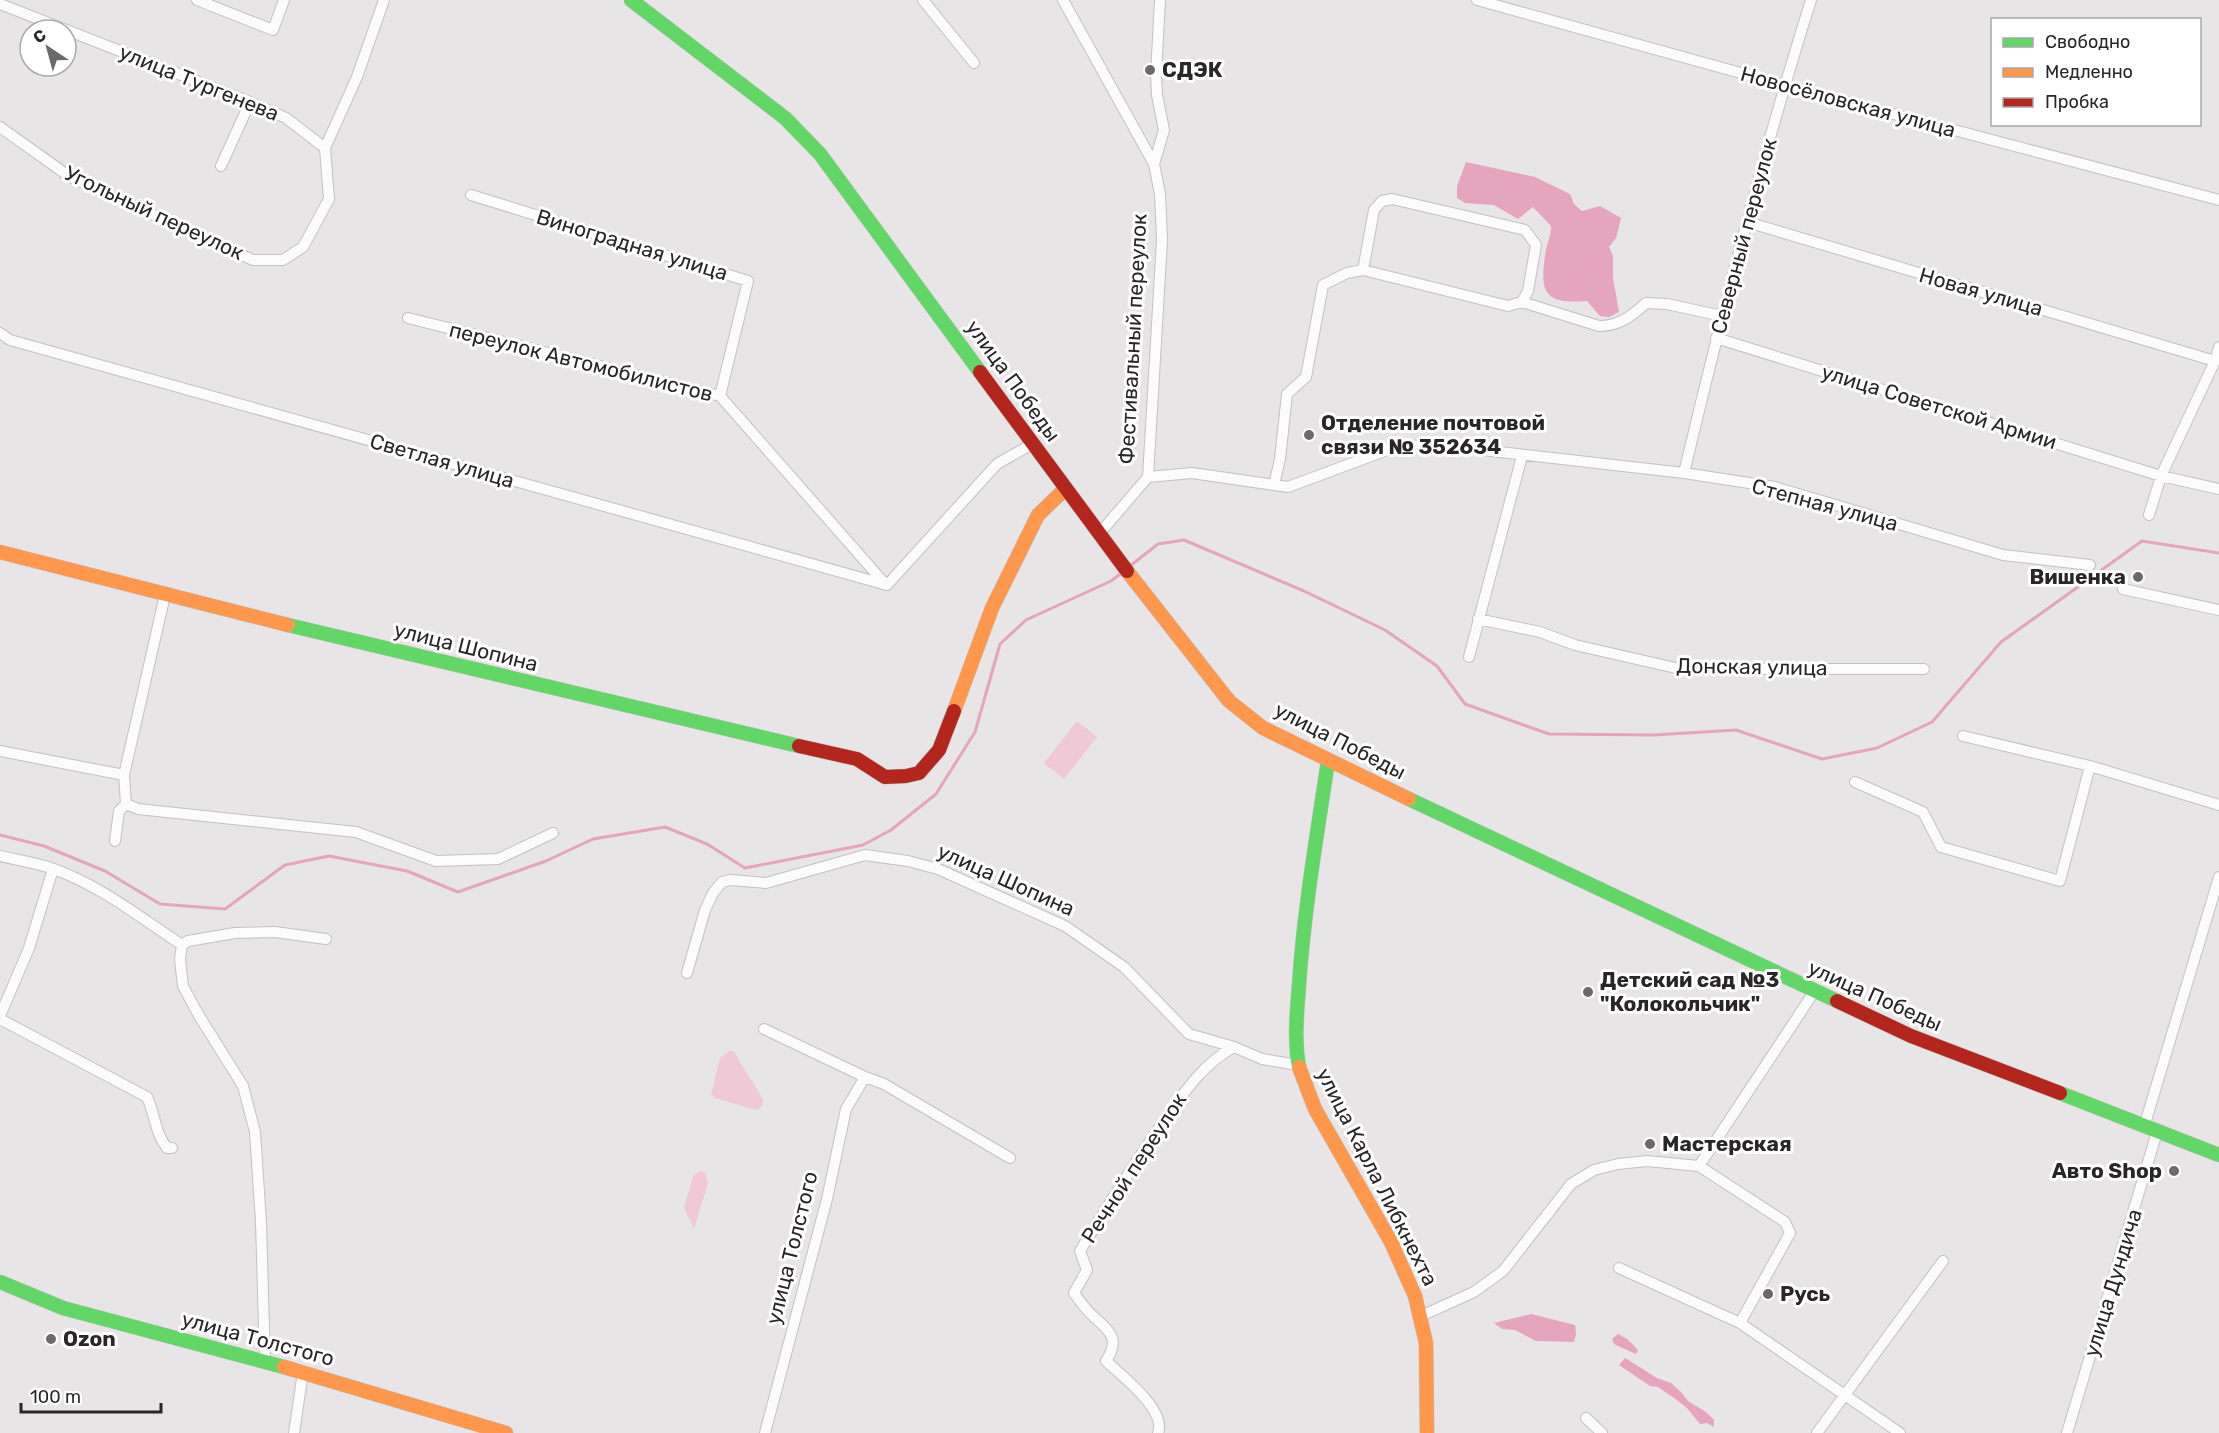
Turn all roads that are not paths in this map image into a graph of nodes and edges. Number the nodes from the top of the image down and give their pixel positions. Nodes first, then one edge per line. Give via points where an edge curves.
1 (197, 0) edge
2 (284, 0) edge
3 (384, 0) edge
4 (631, 0) edge
5 (923, 0) edge
6 (1064, 0) edge
7 (1160, 0) edge
8 (1477, 0) edge
9 (1811, 0) edge
10 (0, 4) edge
11 (974, 63) dead end
12 (1784, 85) junction
13 (250, 102) junction
14 (0, 127) edge
15 (326, 148) junction
16 (1154, 164) junction
17 (221, 166) dead end
18 (471, 195) dead end
19 (2219, 200) edge
20 (1747, 222) junction
21 (1363, 270) junction
22 (1522, 302) junction
23 (1722, 316) junction
24 (408, 318) dead end
25 (0, 333) edge
26 (1716, 338) junction
27 (2219, 347) edge
28 (2215, 360) junction
29 (720, 396) junction
30 (1032, 444) junction
31 (1522, 456) junction
32 (1684, 473) junction
33 (2161, 476) junction
34 (1148, 477) junction
35 (1274, 485) junction
36 (1065, 489) junction
37 (2219, 489) edge
38 (2149, 515) dead end
39 (1099, 534) junction
40 (0, 552) edge
41 (2090, 565) dead end
42 (887, 585) junction
43 (2123, 589) dead end
44 (165, 595) junction
45 (2219, 610) edge
46 (1478, 619) junction
47 (1469, 657) dead end
48 (1924, 669) dead end
49 (1963, 736) dead end
50 (0, 751) edge
51 (1328, 761) junction
52 (2090, 766) junction
53 (124, 775) junction
54 (1855, 782) dead end
55 (126, 804) junction
56 (2219, 805) edge
57 (552, 833) dead end
58 (115, 841) dead end
59 (0, 856) edge
60 (53, 869) junction
61 (2219, 877) edge
62 (326, 939) dead end
63 (182, 945) junction
64 (687, 973) dead end
65 (1814, 992) junction
66 (0, 1017) edge
67 (764, 1029) dead end
68 (1234, 1047) junction
69 (1298, 1065) junction
70 (865, 1077) junction
71 (2144, 1127) junction
72 (2157, 1132) junction
73 (172, 1148) dead end
74 (2219, 1155) edge
75 (1010, 1158) dead end
76 (1698, 1167) junction
77 (1943, 1261) dead end
78 (1619, 1268) dead end
79 (0, 1282) edge
80 (1421, 1316) junction
81 (1740, 1323) junction
82 (265, 1362) junction
83 (303, 1372) junction
84 (1846, 1396) junction
85 (1586, 1418) dead end
86 (294, 1433) edge
87 (506, 1433) edge
88 (765, 1433) edge
89 (1158, 1433) edge
90 (1427, 1433) edge
91 (1602, 1433) edge
92 (1817, 1433) edge
93 (1900, 1433) edge
94 (2067, 1433) edge

1 - 2 street via 273,30
3 - 15 street, Угольный переулок
4 - 30 street, улица Победы via 785,118 820,154
5 - 11 street
6 - 16 street, Фестивальный переулок
7 - 16 street, Фестивальный переулок via 1156,75 1164,130
8 - 12 street, Новосёловская улица
9 - 12 street, Северный переулок
10 - 13 street, улица Тургенева
12 - 19 street, Новосёловская улица
12 - 20 street, Северный переулок
13 - 15 street, улица Тургенева via 286,118
13 - 17 street
14 - 15 street, Угольный переулок via 70,177 253,260 283,260 303,247 329,199
16 - 34 street, Фестивальный переулок via 1161,194 1162,240
18 - 29 street, Виноградная улица via 748,281
20 - 23 street, Северный переулок
20 - 28 street, Новая улица
21 - 22 street via 1508,306
21 - 22 street via 1374,210 1382,201 1392,200 1525,230 1536,245 1528,291
21 - 35 street via 1323,285 1306,377 1287,394
22 - 23 street via 1599,326 1612,326 1631,317 1646,303
23 - 26 street, Северный переулок
24 - 29 street, переулок Автомобилистов
25 - 42 street, Светлая улица via 10,340
26 - 32 street, Северный переулок
26 - 33 street, улица Советской Армии
27 - 28 street
28 - 33 street
29 - 42 street, переулок Автомобилистов
30 - 36 street, улица Победы
30 - 42 street via 998,464
31 - 32 street, Степная улица
31 - 35 street, Степная улица via 1439,445 1398,446 1288,487
31 - 46 street
32 - 41 street, Степная улица via 1775,487 2003,555
33 - 37 street
33 - 38 street
34 - 35 street, Степная улица via 1192,473
34 - 39 street, Фестивальный переулок
36 - 39 street, улица Победы
36 - 44 street, улица Шопина via 1038,515 992,608 939,750 920,773 906,776 885,777 857,759
39 - 51 street, улица Победы via 1229,701 1263,728
40 - 44 street, улица Шопина
43 - 45 street
44 - 53 street
46 - 47 street
46 - 48 street, Донская улица via 1680,669
49 - 52 street
50 - 53 street
51 - 65 street, улица Победы
51 - 69 street, улица Карла Либкнехта via 1300,953
52 - 54 street via 2060,881 1941,847 1923,812
52 - 56 street
53 - 55 street
55 - 57 street via 138,809 356,832 436,861 498,859
55 - 58 street via 119,811
59 - 60 street
60 - 63 street via 102,892
60 - 66 street via 29,948
61 - 71 street
62 - 63 street via 275,932 245,933
63 - 82 street via 183,986 243,1086 255,1132
64 - 68 street, улица Шопина via 705,910 722,882 766,883 865,855 938,869 1065,926 1124,967 1189,1034
65 - 71 street, улица Победы via 1911,1036
65 - 76 street
66 - 73 street via 147,1097 160,1139
67 - 70 street
68 - 69 street, улица Шопина via 1262,1059
68 - 89 street, Речной переулок via 1193,1079 1080,1251 1087,1270 1074,1293 1110,1334 1112,1352 1106,1361 1157,1412 1161,1425
69 - 80 street, улица Карла Либкнехта via 1312,1106 1405,1270
70 - 75 street via 884,1084
70 - 88 street, улица Толстого via 846,1109 827,1199
71 - 72 street, улица Победы
72 - 74 street, улица Победы
72 - 94 street, улица Дундича
76 - 80 street via 1647,1161 1594,1170 1571,1184 1503,1271 1474,1292
76 - 81 street via 1785,1222 1790,1233
77 - 84 street
78 - 81 street
79 - 82 street, улица Толстого via 63,1308
80 - 90 street, улица Карла Либкнехта
81 - 84 street
82 - 83 street, улица Толстого
83 - 86 street
83 - 87 street, улица Толстого
84 - 92 street
84 - 93 street
85 - 91 street

